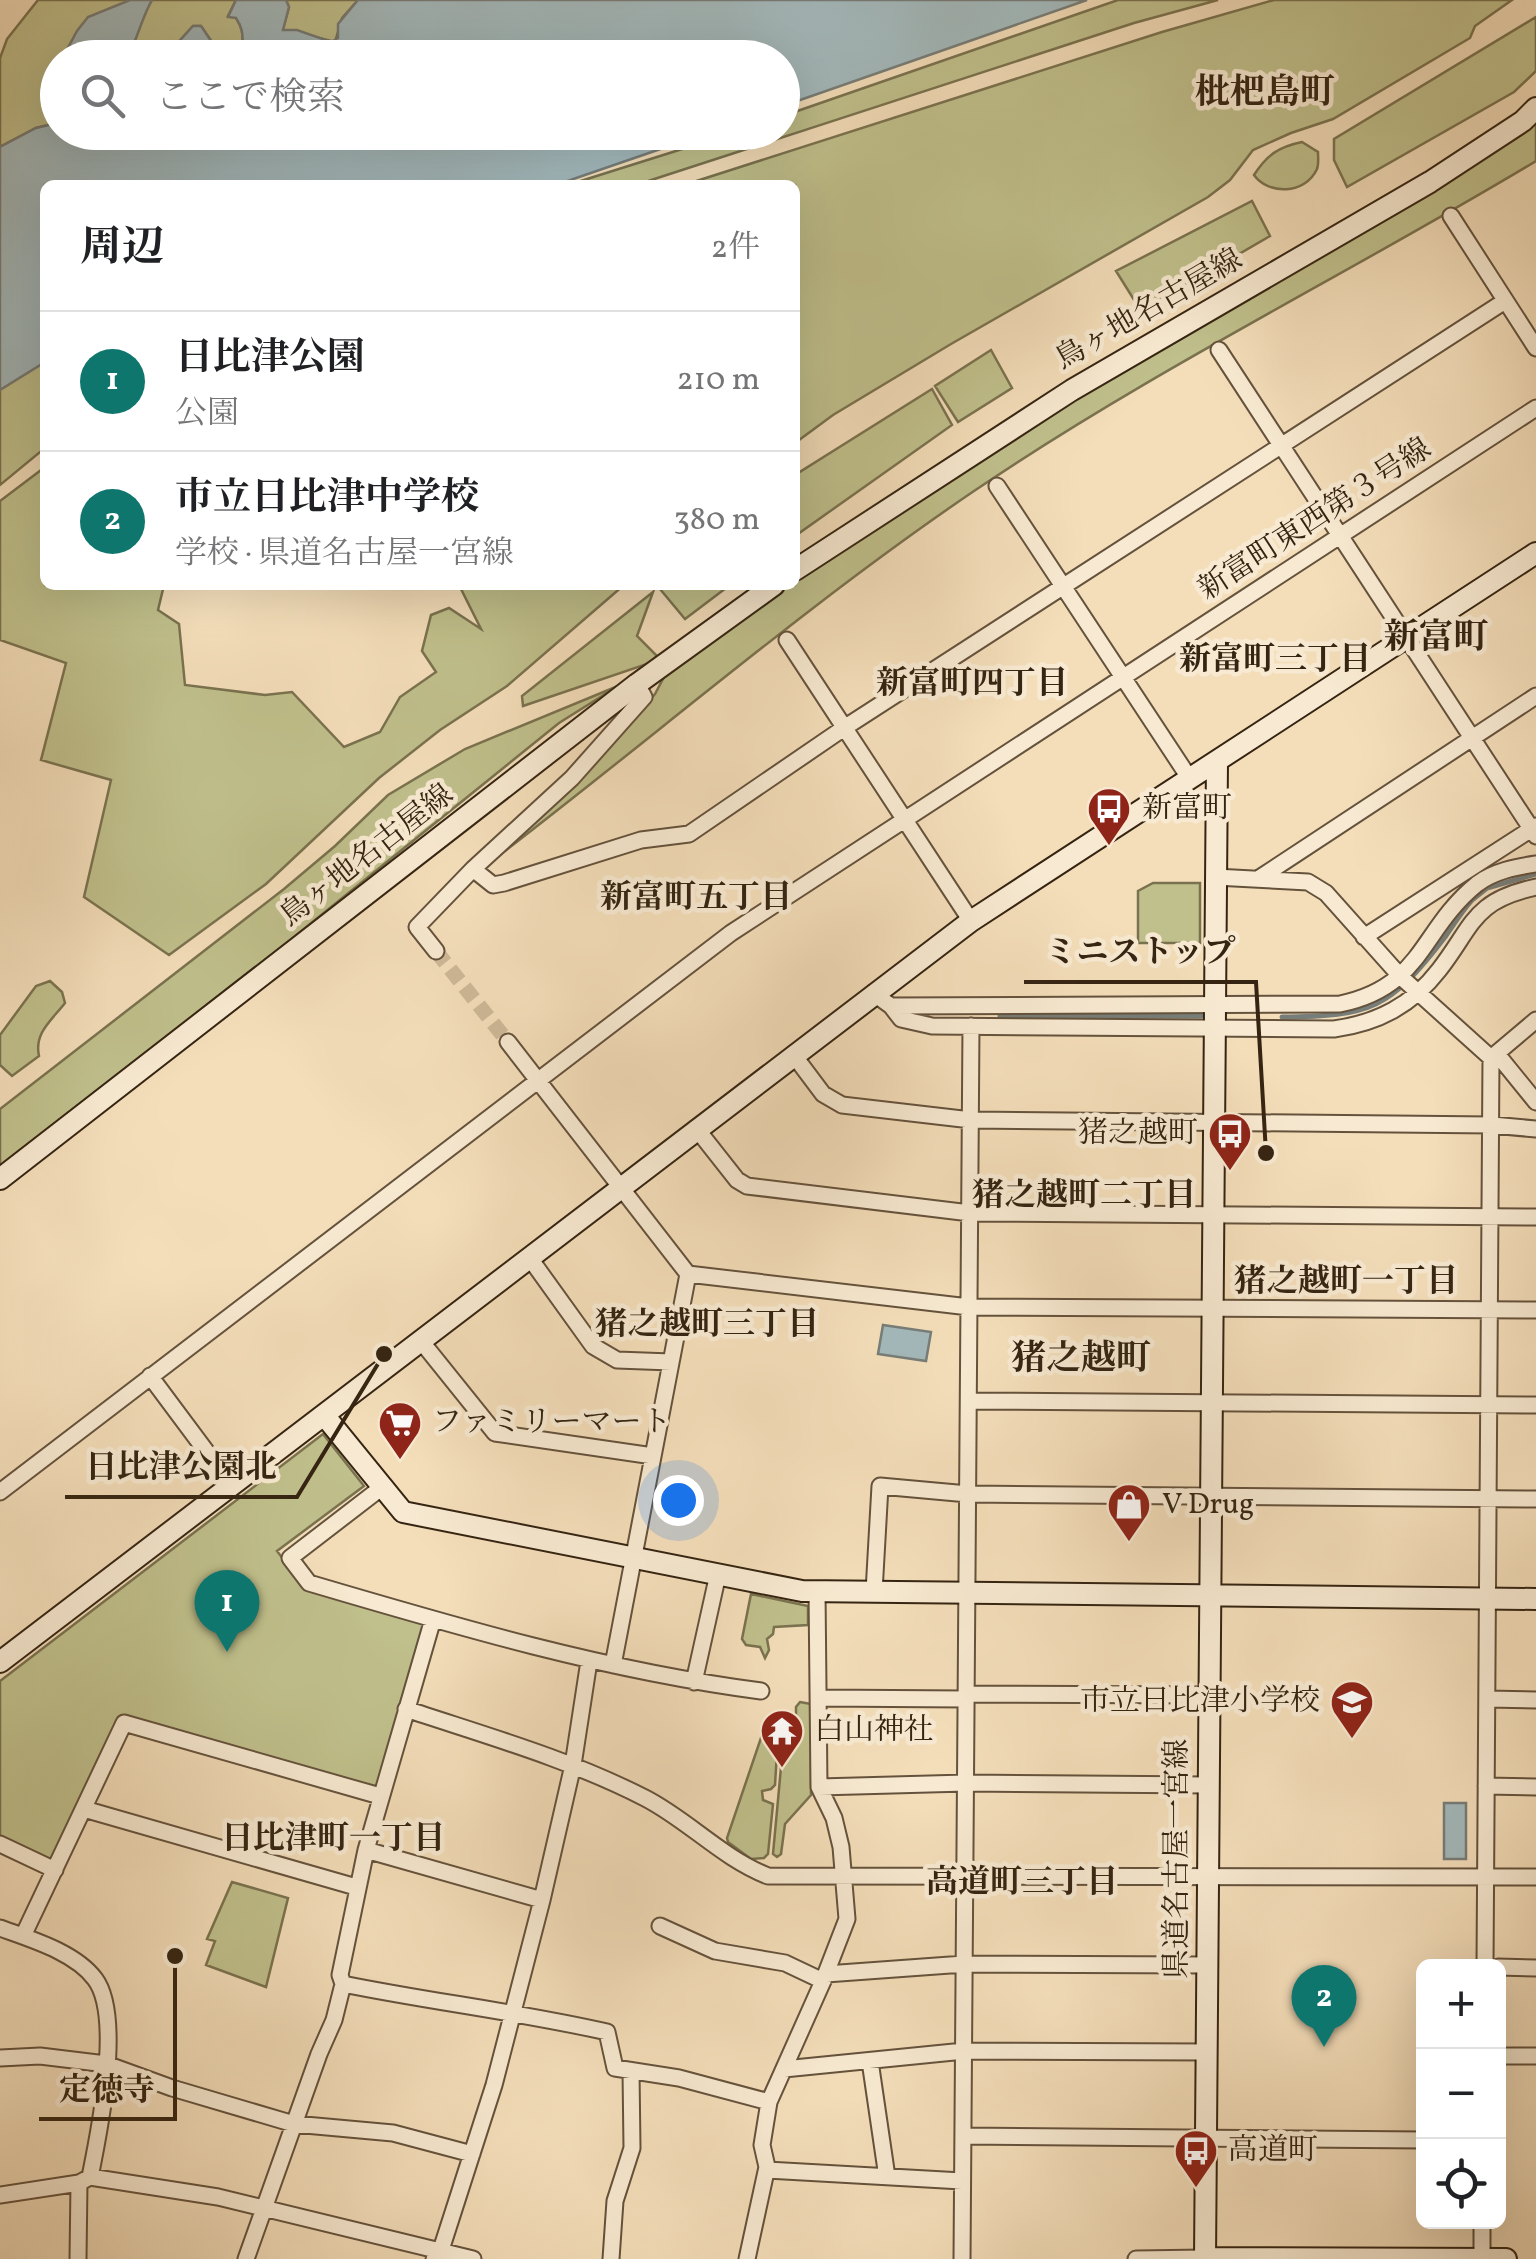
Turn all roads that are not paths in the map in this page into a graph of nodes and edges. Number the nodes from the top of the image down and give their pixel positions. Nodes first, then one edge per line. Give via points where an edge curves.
1 (1536, 108) edge
2 (1451, 216) dead end
3 (1505, 301) junction
4 (1536, 348) edge
5 (1220, 350) dead end
6 (1536, 408) edge
7 (1282, 445) junction
8 (998, 486) dead end
9 (1341, 536) junction
10 (1536, 553) edge
11 (800, 567) edge
12 (1063, 585) junction
13 (767, 590) edge
14 (1408, 638) junction
15 (787, 640) dead end
16 (1124, 678) junction
17 (637, 684) junction
18 (1536, 696) edge
19 (844, 728) junction
20 (1473, 738) junction
21 (1216, 761) junction
22 (1190, 779) junction
23 (905, 820) junction
24 (1534, 831) edge
25 (1536, 864) edge
26 (474, 868) junction
27 (1216, 876) junction
28 (1262, 877) junction
29 (1536, 888) edge
30 (970, 921) junction
31 (1364, 937) junction
32 (436, 952) tunnel mouth
33 (1409, 985) junction
34 (873, 994) junction
35 (891, 1006) junction
36 (1215, 1006) junction
37 (1536, 1020) edge
38 (972, 1026) junction
39 (1214, 1028) junction
40 (508, 1042) tunnel mouth
41 (793, 1054) junction
42 (1494, 1056) junction
43 (540, 1080) junction
44 (1536, 1102) edge
45 (971, 1120) junction
46 (1214, 1121) junction
47 (1492, 1124) junction
48 (696, 1128) junction
49 (1536, 1129) edge
50 (0, 1180) edge
51 (621, 1186) junction
52 (970, 1213) junction
53 (1213, 1215) junction
54 (1492, 1217) junction
55 (1536, 1217) edge
56 (529, 1257) junction
57 (688, 1274) junction
58 (969, 1307) junction
59 (1212, 1308) junction
60 (1490, 1310) junction
61 (1536, 1310) edge
62 (421, 1341) junction
63 (671, 1362) junction
64 (150, 1376) junction
65 (968, 1401) junction
66 (1212, 1402) junction
67 (1490, 1405) junction
68 (1536, 1405) edge
69 (324, 1415) junction
70 (653, 1456) junction
71 (232, 1486) junction
72 (381, 1488) junction
73 (0, 1492) edge
74 (968, 1494) junction
75 (1211, 1496) junction
76 (1490, 1498) junction
77 (1536, 1498) edge
78 (634, 1557) junction
79 (718, 1574) junction
80 (817, 1591) junction
81 (874, 1592) junction
82 (967, 1593) junction
83 (1210, 1596) junction
84 (1488, 1599) junction
85 (1536, 1599) edge
86 (433, 1619) junction
87 (589, 1661) junction
88 (0, 1662) edge
89 (613, 1664) junction
90 (694, 1682) junction
91 (762, 1691) dead end
92 (1210, 1695) junction
93 (966, 1696) junction
94 (818, 1698) junction
95 (1488, 1699) junction
96 (1536, 1700) edge
97 (406, 1710) junction
98 (573, 1764) junction
99 (966, 1784) junction
100 (1209, 1785) junction
101 (1486, 1786) junction
102 (819, 1787) junction
103 (1536, 1787) edge
104 (380, 1796) junction
105 (84, 1809) junction
106 (0, 1844) edge
107 (366, 1850) junction
108 (55, 1870) junction
109 (844, 1874) junction
110 (965, 1874) junction
111 (1208, 1875) junction
112 (1486, 1876) junction
113 (1536, 1877) edge
114 (356, 1887) junction
115 (542, 1900) junction
116 (660, 1926) dead end
117 (0, 1928) edge
118 (23, 1936) junction
119 (1485, 1959) edge
120 (964, 1964) junction
121 (1208, 1965) junction
122 (1506, 1967) edge
123 (1536, 1968) edge
124 (825, 1977) junction
125 (343, 1984) junction
126 (512, 2014) junction
127 (964, 2051) junction
128 (1206, 2052) junction
129 (1506, 2056) edge
130 (1536, 2056) edge
131 (0, 2058) edge
132 (870, 2060) junction
133 (106, 2064) junction
134 (784, 2069) junction
135 (630, 2071) junction
136 (768, 2102) junction
137 (294, 2124) junction
138 (963, 2136) junction
139 (1206, 2139) junction
140 (1416, 2140) edge
141 (472, 2154) junction
142 (766, 2170) junction
143 (888, 2177) junction
144 (84, 2180) junction
145 (962, 2182) junction
146 (0, 2194) edge
147 (262, 2210) junction
148 (1482, 2229) edge
149 (437, 2256) edge
150 (1482, 2258) edge
151 (78, 2259) edge
152 (246, 2259) edge
153 (473, 2259) edge
154 (611, 2259) edge
155 (747, 2259) edge
156 (962, 2259) edge
157 (1136, 2259) edge
158 (1205, 2259) edge
159 (1506, 2259) edge

1 - 11 main road, 鳥ヶ地名古屋線 via 1430,182 1072,390
2 - 3 street
3 - 4 street
3 - 7 street
5 - 7 street
6 - 9 street, 新富町東西第３号線
7 - 9 street
7 - 12 street
8 - 12 street
9 - 14 street
9 - 16 street, 新富町東西第３号線
10 - 14 main road
12 - 16 street
12 - 19 street
13 - 17 main road, 鳥ヶ地名古屋線
14 - 20 street
14 - 21 main road
15 - 19 street
16 - 22 street
16 - 23 street, 新富町東西第３号線
17 - 26 street via 644,698 572,778
17 - 50 main road, 鳥ヶ地名古屋線
18 - 20 street
19 - 23 street
19 - 26 street via 690,834 641,840 493,885
20 - 24 street
20 - 28 street
21 - 22 main road
21 - 27 main road, 県道名古屋一宮線
22 - 30 main road
23 - 30 street
23 - 43 street, 新富町東西第３号線 via 732,933
24 - 31 street
25 - 33 street via 1480,882 1448,915
26 - 32 street via 417,928
27 - 28 street
27 - 36 main road, 県道名古屋一宮線
28 - 31 street via 1317,887
29 - 33 street via 1482,910 1439,970
30 - 34 main road
31 - 33 street
33 - 36 street via 1340,1004
33 - 39 street via 1385,1016 1360,1026
33 - 42 street
34 - 35 street
34 - 41 main road
35 - 36 street
35 - 38 street via 901,1018 932,1026
36 - 39 main road, 県道名古屋一宮線
37 - 42 street
38 - 39 street
38 - 45 street
39 - 46 main road, 県道名古屋一宮線
40 - 43 street
41 - 45 street via 822,1094 842,1105
41 - 48 main road
42 - 44 street
42 - 47 street
43 - 51 street
43 - 64 street, 新富町東西第３号線
45 - 46 street
45 - 52 street
46 - 47 street
46 - 53 main road, 県道名古屋一宮線
47 - 49 street
47 - 54 street
48 - 51 main road
48 - 52 street via 747,1186
51 - 56 main road
51 - 57 street
52 - 53 street
52 - 58 street
53 - 54 street
53 - 59 main road, 県道名古屋一宮線
54 - 55 street
54 - 60 street
56 - 62 main road
56 - 63 street via 593,1346 629,1362
57 - 58 street
57 - 63 street
58 - 59 street
58 - 65 street
59 - 60 street
59 - 66 main road, 県道名古屋一宮線
60 - 61 street
60 - 67 street
62 - 69 main road
62 - 70 street via 495,1434
63 - 70 street
64 - 71 street
64 - 73 street, 新富町東西第３号線
65 - 66 street
65 - 74 street
66 - 67 street
66 - 75 main road, 県道名古屋一宮線
67 - 68 street
67 - 76 street
69 - 71 main road
69 - 72 main road
70 - 78 street
71 - 88 main road
72 - 78 main road via 411,1514
72 - 86 street via 290,1558 308,1583
74 - 75 street
74 - 81 street via 880,1486
74 - 82 street
75 - 76 street
75 - 83 main road, 県道名古屋一宮線
76 - 77 street
76 - 84 street
78 - 79 main road
78 - 89 street
79 - 80 main road
79 - 90 street
80 - 81 main road
80 - 94 street
81 - 82 main road
82 - 83 main road
82 - 93 street
83 - 84 main road
83 - 92 main road, 県道名古屋一宮線
84 - 85 main road
84 - 95 street
86 - 87 street
86 - 97 street
87 - 89 street
87 - 98 street
89 - 90 street
90 - 91 street
92 - 93 street
92 - 100 main road, 県道名古屋一宮線
93 - 94 street
93 - 99 street
94 - 102 street
95 - 96 street
95 - 101 street
97 - 98 street
97 - 104 street
98 - 109 street via 648,1800 751,1869 784,1878
98 - 115 street
99 - 100 street
99 - 102 street
99 - 110 street
100 - 111 main road, 県道名古屋一宮線
101 - 103 street
101 - 112 street
102 - 109 street via 834,1818
104 - 105 street via 124,1724
104 - 107 street
105 - 108 street
105 - 114 street
106 - 108 street
107 - 114 street
107 - 115 street
108 - 118 street
109 - 110 street
109 - 124 street via 847,1918
110 - 111 street
110 - 120 street
111 - 112 street
111 - 121 main road, 県道名古屋一宮線
112 - 113 street
112 - 119 street
114 - 125 street
115 - 126 street
116 - 124 street via 715,1951
117 - 118 street
118 - 133 street via 96,1979 106,2008
120 - 121 street
120 - 124 street
120 - 127 street
121 - 128 main road, 県道名古屋一宮線
122 - 123 street
124 - 134 street
125 - 126 street
125 - 137 street
126 - 135 street via 607,2032 616,2068
126 - 141 street
127 - 128 street
127 - 132 street
127 - 138 street
128 - 139 main road, 県道名古屋一宮線
129 - 130 street
131 - 133 street
132 - 134 street
132 - 143 street
133 - 137 street
133 - 144 street via 103,2110
134 - 136 street
135 - 136 street
135 - 154 street via 632,2148 615,2200
136 - 142 street
137 - 141 street via 393,2133
137 - 147 street
138 - 139 street
138 - 145 street
139 - 140 street
139 - 158 main road, 県道名古屋一宮線
141 - 149 street
142 - 143 street
142 - 155 street
143 - 145 street
144 - 146 street
144 - 147 street via 218,2197
144 - 151 street
145 - 156 street
147 - 149 street
147 - 152 street
148 - 150 street
149 - 153 street
150 - 158 main road
150 - 159 main road
157 - 158 street

